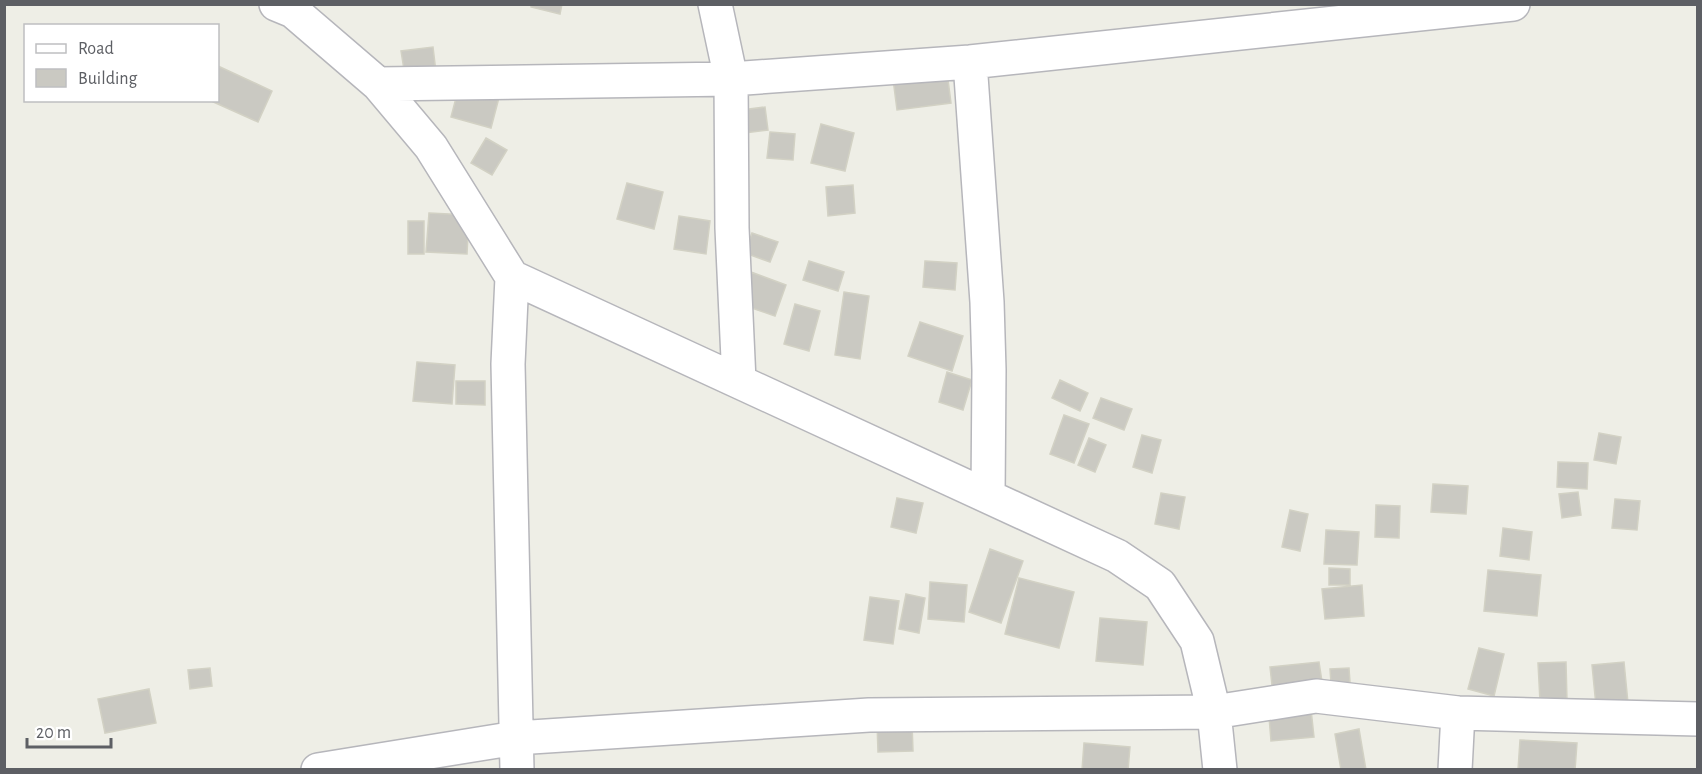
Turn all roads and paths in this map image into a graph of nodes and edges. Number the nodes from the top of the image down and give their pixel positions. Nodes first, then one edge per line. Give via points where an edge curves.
1 (276, 4) edge
2 (716, 4) edge
3 (1513, 4) edge
4 (970, 62) junction
5 (731, 79) junction
6 (378, 84) junction
7 (512, 277) junction
8 (739, 381) junction
9 (988, 496) junction
10 (1214, 712) junction
11 (1458, 713) junction
12 (1698, 719) edge
13 (517, 754) edge
14 (318, 770) edge
15 (1220, 770) edge
16 (1455, 770) edge

1 - 6 street via 293,11
2 - 5 street
3 - 4 street
4 - 5 street
4 - 9 street via 987,302
5 - 6 street
5 - 8 street
6 - 7 street via 431,147
7 - 8 street
7 - 13 street via 508,364
8 - 9 street
9 - 10 street via 1117,556 1160,585 1197,641
10 - 11 street via 1316,696
10 - 13 street via 869,715
10 - 15 street
11 - 12 street
11 - 16 street
13 - 14 street

